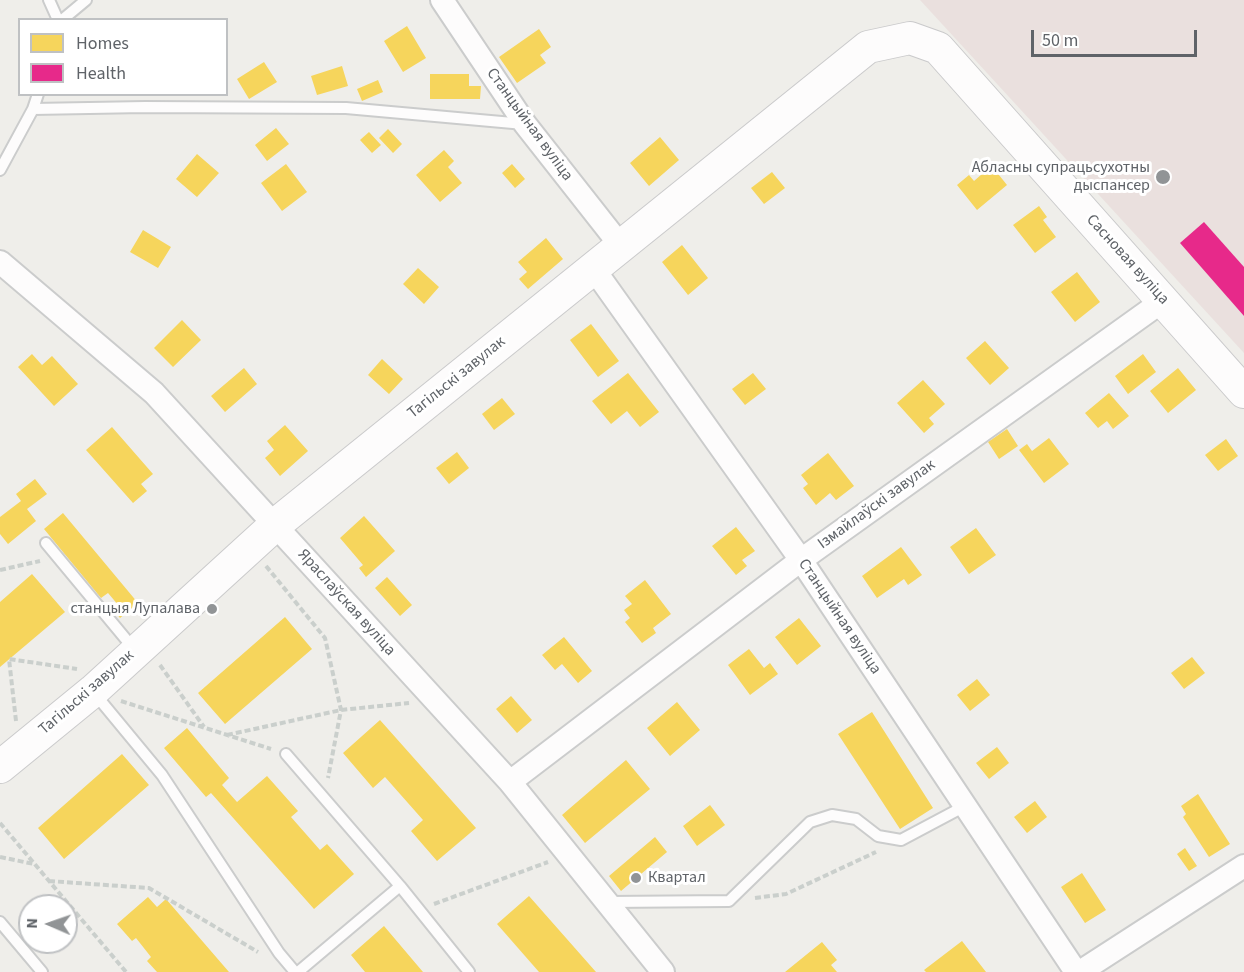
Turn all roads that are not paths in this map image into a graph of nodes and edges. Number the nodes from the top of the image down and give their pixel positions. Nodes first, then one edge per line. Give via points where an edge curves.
1 (49, 0) edge
2 (86, 0) edge
3 (442, 0) edge
4 (59, 18) edge
5 (63, 18) edge
6 (938, 48) joint
7 (37, 96) edge
8 (33, 110) junction
9 (525, 124) junction
10 (0, 170) edge
11 (621, 246) junction
12 (0, 262) edge
13 (593, 268) junction
14 (1164, 300) junction
15 (1244, 392) edge
16 (275, 525) junction
17 (46, 543) dead end
18 (801, 560) junction
19 (140, 648) junction
20 (87, 681) junction
21 (286, 754) road end
22 (0, 767) edge
23 (510, 782) junction
24 (965, 806) junction
25 (1244, 866) edge
26 (400, 886) junction
27 (608, 902) junction
28 (0, 922) edge
29 (660, 971) edge
30 (42, 972) edge
31 (296, 972) edge
32 (469, 972) edge
33 (1078, 972) edge

1 - 4 lane
2 - 5 lane
3 - 9 street, Станцыйная вуліца
6 - 11 main road, Тагільскі завулак via 910,38 868,47
6 - 14 main road, Сасновая вуліца
7 - 8 lane
8 - 9 lane via 346,108
8 - 10 lane
9 - 11 street, Станцыйная вуліца
11 - 13 main road, Тагільскі завулак
12 - 16 street, Яраслаўская вуліца via 154,393
13 - 16 main road, Тагільскі завулак
13 - 18 street, Станцыйная вуліца
14 - 15 main road, Сасновая вуліца
14 - 18 street, Ізмайлаўскі завулак
16 - 19 main road, Тагільскі завулак
16 - 23 street, Яраслаўская вуліца
17 - 19 lane
18 - 23 street, Ізмайлаўскі завулак
18 - 24 street, Станцыйная вуліца
19 - 20 main road, Тагільскі завулак
20 - 22 main road, Тагільскі завулак
20 - 31 lane via 162,775 279,953
21 - 26 lane
23 - 27 street, Яраслаўская вуліца
24 - 27 lane via 901,840 878,836 856,819 832,815 810,822 729,901
24 - 33 street, Станцыйная вуліца
25 - 33 street
26 - 31 lane
26 - 32 lane
27 - 29 street, Яраслаўская вуліца
28 - 30 lane

